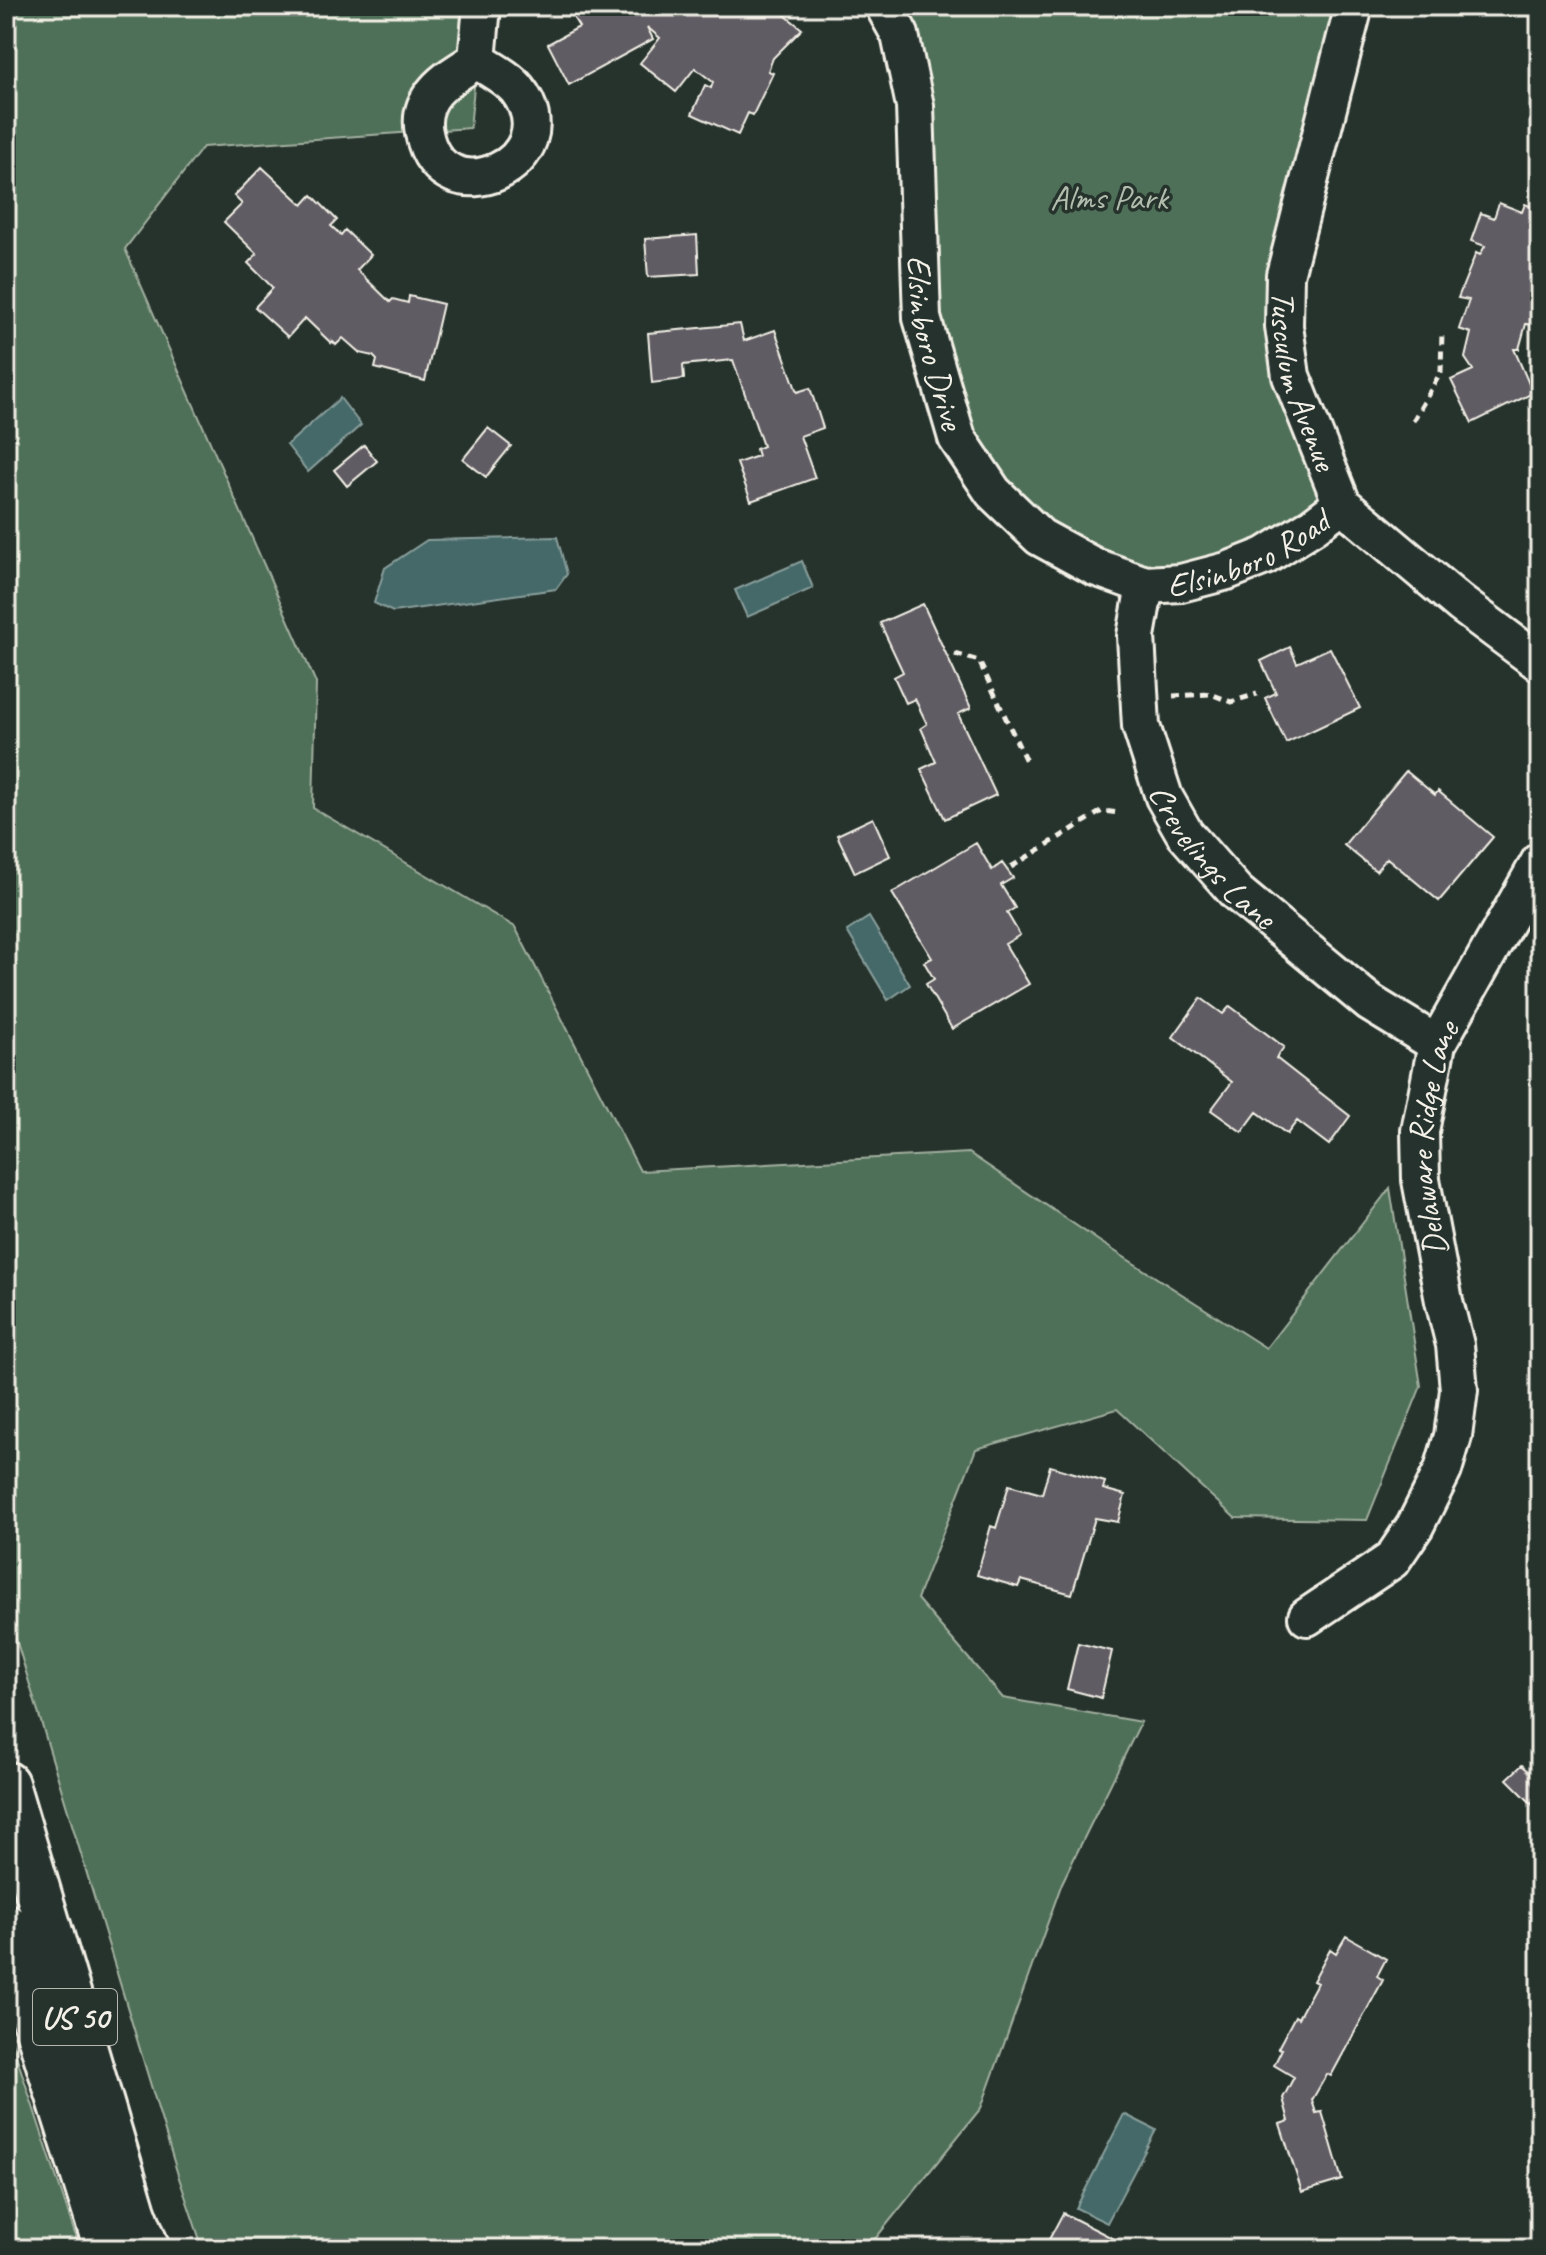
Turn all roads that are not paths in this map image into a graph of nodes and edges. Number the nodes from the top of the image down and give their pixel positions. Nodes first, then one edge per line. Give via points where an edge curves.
1 (482, 6) edge
2 (884, 6) edge
3 (1354, 6) edge
4 (477, 60) dead end
5 (1342, 504) junction
6 (1145, 585) junction
7 (1540, 663) edge
8 (1540, 861) edge
9 (1437, 1044) junction
10 (1307, 1617) dead end
11 (6, 1784) edge
12 (6, 1927) edge
13 (107, 2249) edge
14 (147, 2249) edge

1 - 4 street
2 - 6 street, Elsinboro Drive via 900,35 915,106 922,318 957,438 993,492 1040,537 1095,567
3 - 5 street, Tusculum Avenue via 1285,275 1284,326 1291,376
5 - 6 street, Elsinboro Road via 1265,556 1181,583
5 - 7 street, Tusculum Avenue
6 - 9 street, Crevelings Lane via 1136,636 1141,726 1164,797 1185,834 1236,892 1370,1003
8 - 9 street, Delaware Ridge Lane
9 - 10 street, Delaware Ridge Lane via 1420,1131 1421,1180 1455,1345 1459,1390 1453,1436 1443,1470 1392,1560
11 - 14 highway, US 50
12 - 13 highway, US 50

